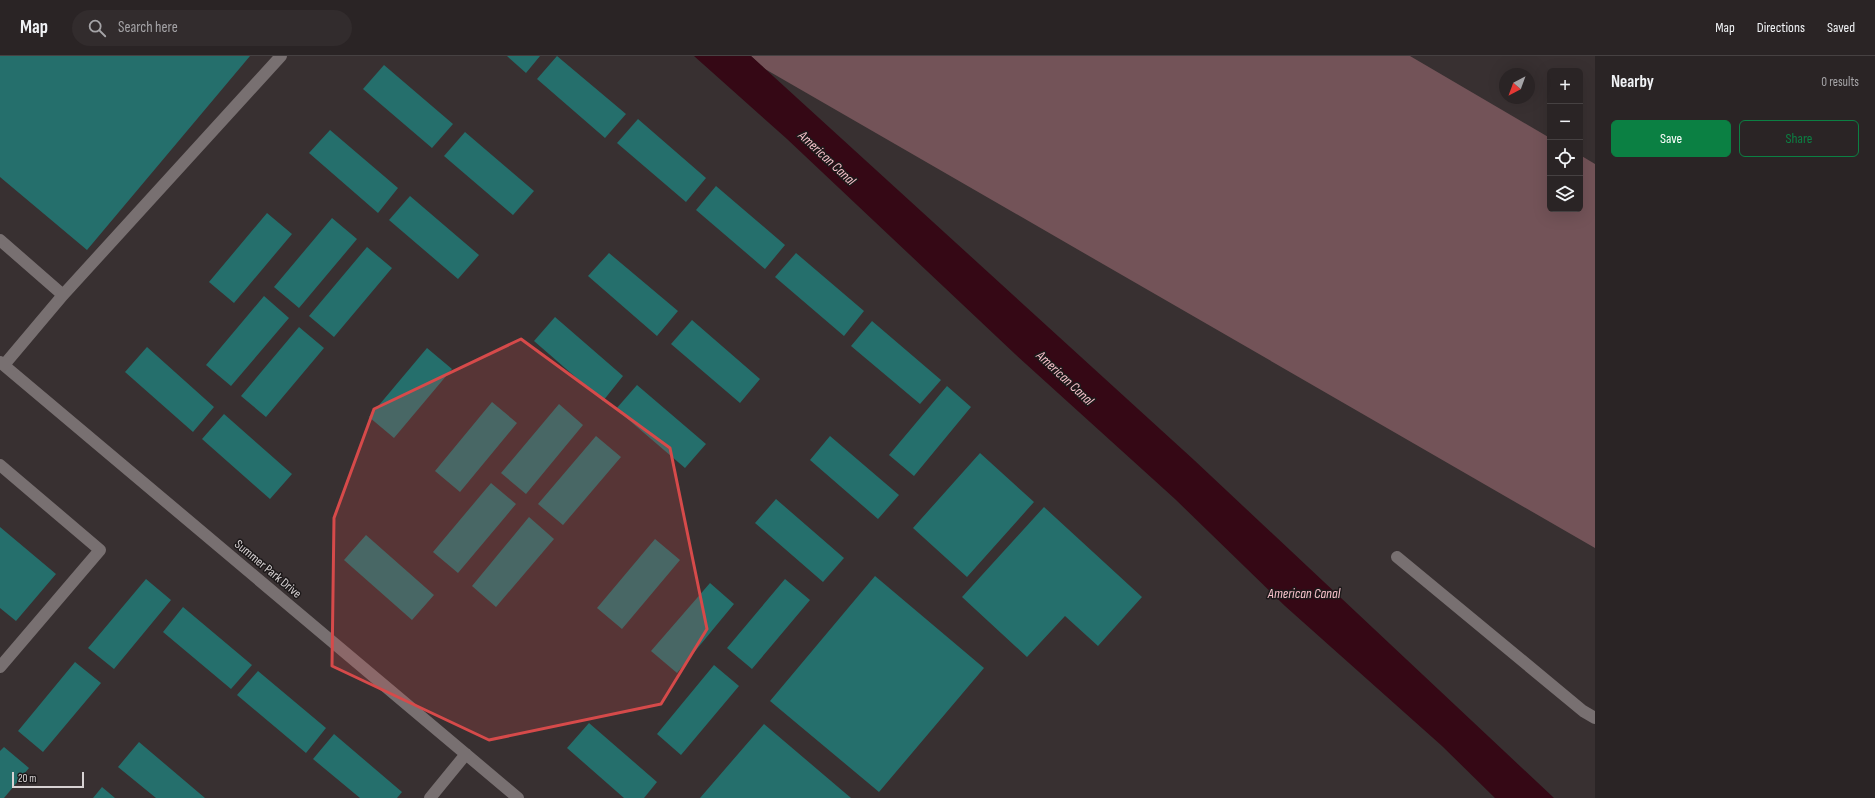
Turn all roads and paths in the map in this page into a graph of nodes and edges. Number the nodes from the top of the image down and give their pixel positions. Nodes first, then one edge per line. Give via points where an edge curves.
1 (281, 56) edge
2 (0, 240) edge
3 (63, 295) junction
4 (2, 363) edge
5 (0, 465) edge
6 (1397, 557) dead end
7 (0, 667) edge
8 (1595, 718) edge
9 (466, 754) junction
10 (430, 798) edge
11 (518, 798) edge

1 - 3 street
2 - 3 street
3 - 4 street
4 - 9 street, Summer Park Drive
5 - 7 street via 100,550
6 - 8 street via 1583,711
9 - 10 street
9 - 11 street, Summer Park Drive

